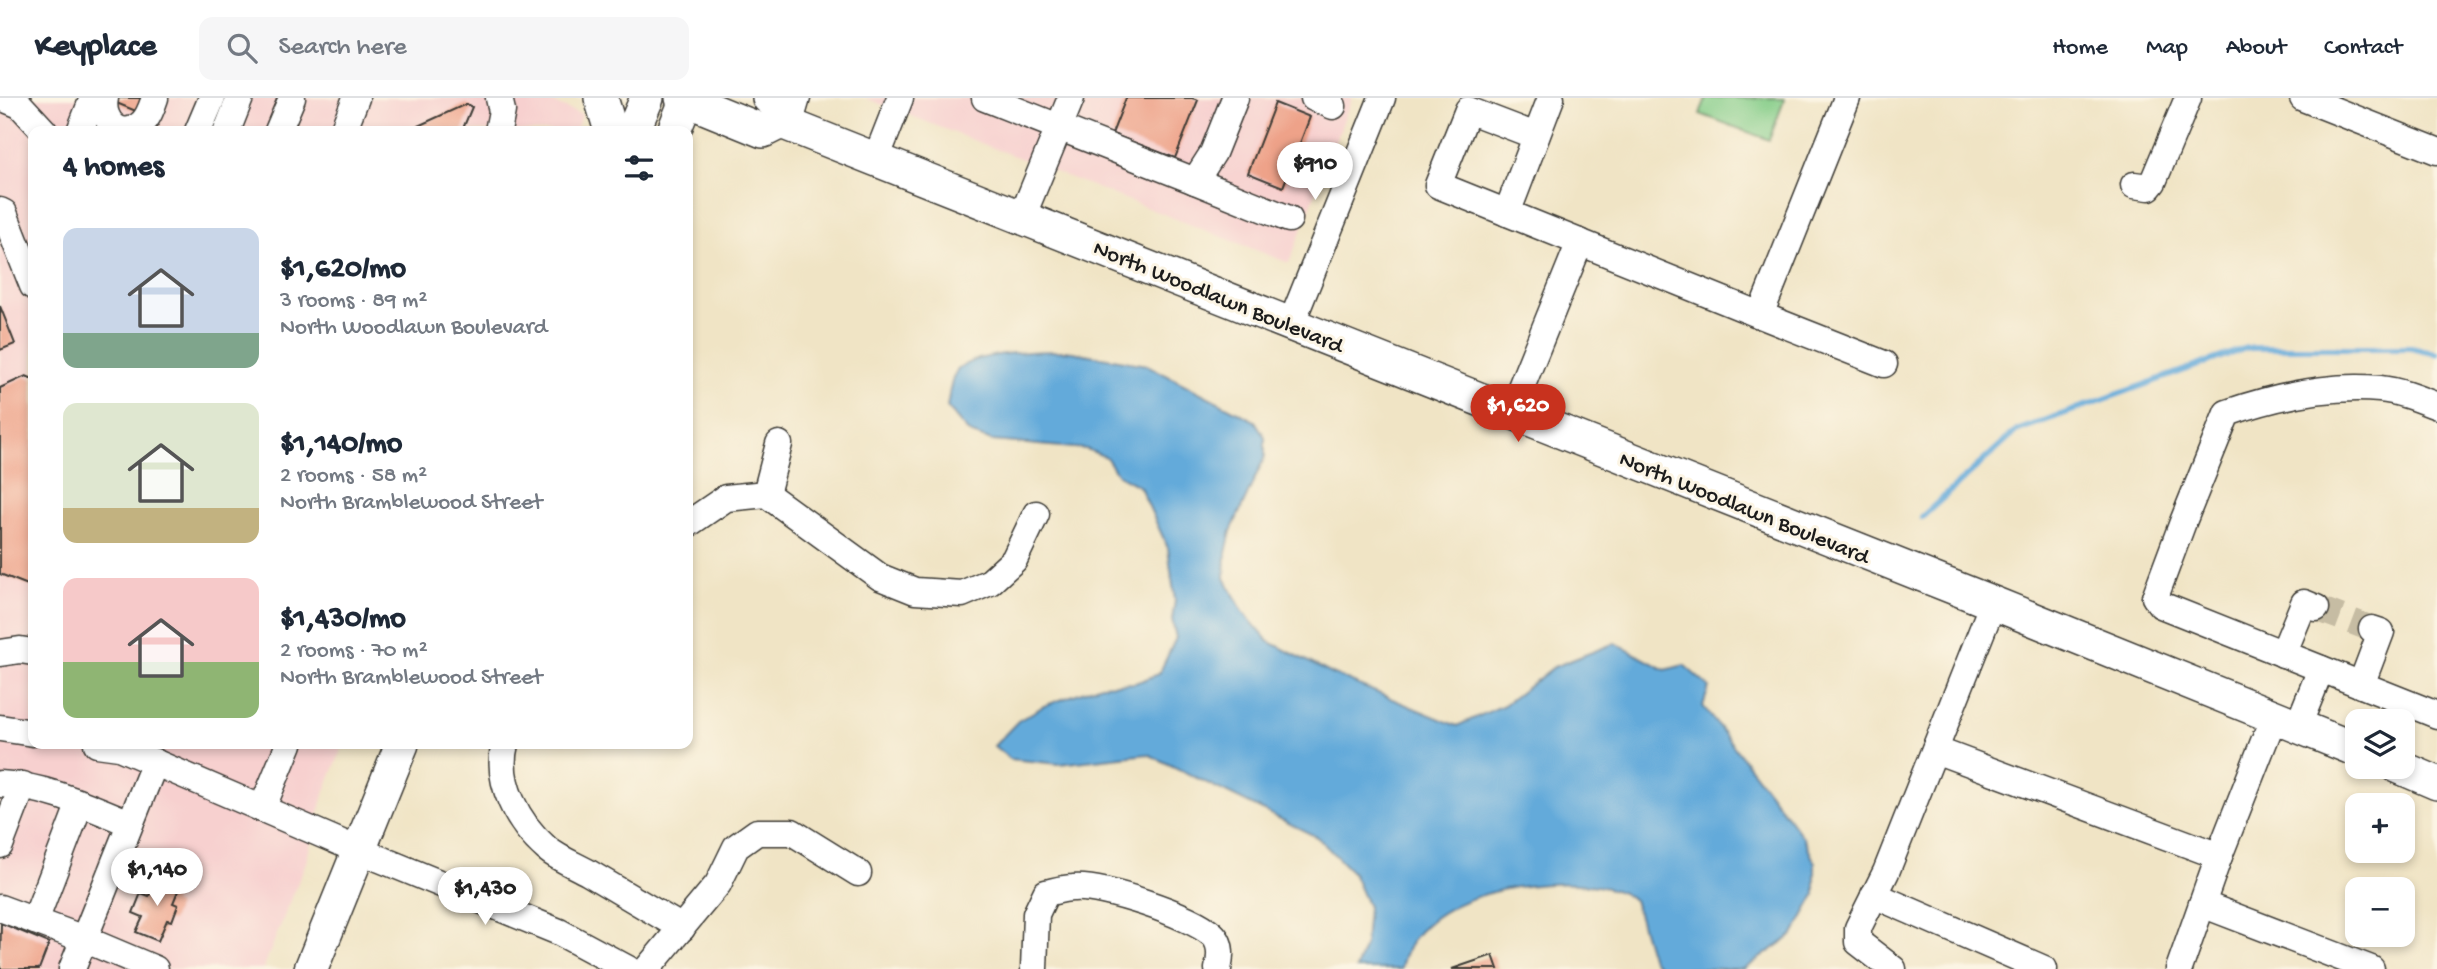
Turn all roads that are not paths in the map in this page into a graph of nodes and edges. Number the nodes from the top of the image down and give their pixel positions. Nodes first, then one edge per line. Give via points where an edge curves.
1 (93, 98) edge
2 (104, 98) edge
3 (155, 98) edge
4 (165, 98) edge
5 (212, 98) edge
6 (240, 98) edge
7 (292, 98) edge
8 (356, 98) edge
9 (499, 98) edge
10 (601, 98) edge
11 (647, 98) edge
12 (900, 98) edge
13 (985, 98) edge
14 (1071, 98) edge
15 (1235, 98) edge
16 (1382, 98) edge
17 (1551, 98) edge
18 (1847, 98) edge
19 (2188, 98) edge
20 (2303, 98) edge
21 (685, 99) edge
22 (15, 100) edge
23 (784, 111) edge
24 (39, 126) edge
25 (87, 126) edge
26 (114, 126) edge
27 (139, 126) edge
28 (153, 126) edge
29 (200, 126) edge
30 (229, 126) edge
31 (280, 126) edge
32 (345, 126) edge
33 (499, 126) edge
34 (609, 126) edge
35 (636, 126) edge
36 (676, 126) edge
37 (1059, 127) junction
38 (1536, 136) junction
39 (2437, 151) edge
40 (876, 159) junction
41 (1195, 181) junction
42 (2134, 185) dead end
43 (0, 211) edge
44 (1507, 213) junction
45 (1022, 217) junction
46 (1289, 219) dead end
47 (1580, 242) junction
48 (28, 273) edge
49 (1760, 315) junction
50 (1291, 324) junction
51 (1884, 364) dead end
52 (2437, 406) edge
53 (1511, 412) junction
54 (779, 444) dead end
55 (766, 494) junction
56 (1036, 514) dead end
57 (693, 521) edge
58 (1993, 603) junction
59 (2316, 608) dead end
60 (2372, 629) dead end
61 (28, 651) edge
62 (0, 653) edge
63 (2283, 654) junction
64 (2321, 669) junction
65 (2361, 685) junction
66 (2437, 715) edge
67 (2286, 721) junction
68 (0, 728) edge
69 (28, 732) edge
70 (2345, 745) edge
71 (124, 749) edge
72 (287, 749) edge
73 (400, 749) edge
74 (504, 749) edge
75 (1934, 750) junction
76 (155, 762) junction
77 (2415, 774) edge
78 (2437, 783) edge
79 (11, 785) edge
80 (80, 803) junction
81 (262, 809) junction
82 (130, 823) junction
83 (0, 845) edge
84 (358, 850) junction
85 (2219, 856) junction
86 (858, 873) dead end
87 (1874, 895) junction
88 (2202, 904) junction
89 (0, 908) edge
90 (35, 921) junction
91 (682, 928) junction
92 (84, 939) junction
93 (2040, 968) edge
94 (72, 969) edge
95 (155, 969) edge
96 (311, 969) edge
97 (628, 969) edge
98 (647, 969) edge
99 (1034, 969) edge
100 (1217, 969) edge
101 (1893, 969) edge
102 (2179, 969) edge
103 (2371, 969) edge

1 - 25 street
2 - 26 street via 103,114
3 - 27 street
4 - 28 street
5 - 29 street
6 - 30 street
7 - 31 street
8 - 32 street
9 - 33 street
10 - 34 main road
11 - 35 main road
12 - 40 street
13 - 37 street
14 - 37 street
15 - 41 street via 1213,153
16 - 50 street
17 - 38 street
18 - 49 street
19 - 42 street via 2153,182 2149,187
20 - 39 street
21 - 23 main road, North Woodlawn Boulevard via 762,131
21 - 36 main road
22 - 24 street
23 - 40 main road, North Woodlawn Boulevard
37 - 41 street
37 - 45 street
38 - 44 street
38 - 44 street via 1468,110 1438,185
40 - 45 main road, North Woodlawn Boulevard
41 - 46 street
43 - 48 street via 5,213
44 - 47 street
45 - 50 main road, North Woodlawn Boulevard
47 - 49 street
47 - 53 street
49 - 51 street
50 - 53 main road, North Woodlawn Boulevard
52 - 63 street via 2381,389 2324,389 2267,399 2227,413 2155,597 2161,605
53 - 58 main road, North Woodlawn Boulevard
54 - 55 street
55 - 56 street via 880,577 915,591 962,594 990,582 1014,560
55 - 57 street via 726,498
58 - 67 main road, North Woodlawn Boulevard
58 - 75 street
59 - 63 street via 2304,603
60 - 65 street via 2381,632
61 - 62 street
63 - 64 street
64 - 65 street
64 - 67 street
65 - 66 street
67 - 70 main road, North Woodlawn Boulevard
67 - 85 street
68 - 69 street
71 - 76 street
72 - 81 street
73 - 84 main road
74 - 91 street via 502,771 507,788 531,833 549,851
75 - 85 street
75 - 87 street
76 - 81 street
76 - 82 street
77 - 78 main road
79 - 80 street
79 - 83 street
80 - 82 street
80 - 90 street
81 - 84 street
82 - 92 street
84 - 96 main road
84 - 97 street via 559,932
85 - 88 street
86 - 91 street via 792,832 757,832 736,847 718,884
87 - 93 street
87 - 101 street via 1858,928 1858,942
88 - 102 street
88 - 103 street
89 - 90 street
90 - 92 street
91 - 98 street
92 - 94 street
92 - 95 street
99 - 100 street via 1036,914 1046,893 1074,887 1112,893 1184,917 1214,935 1221,955

